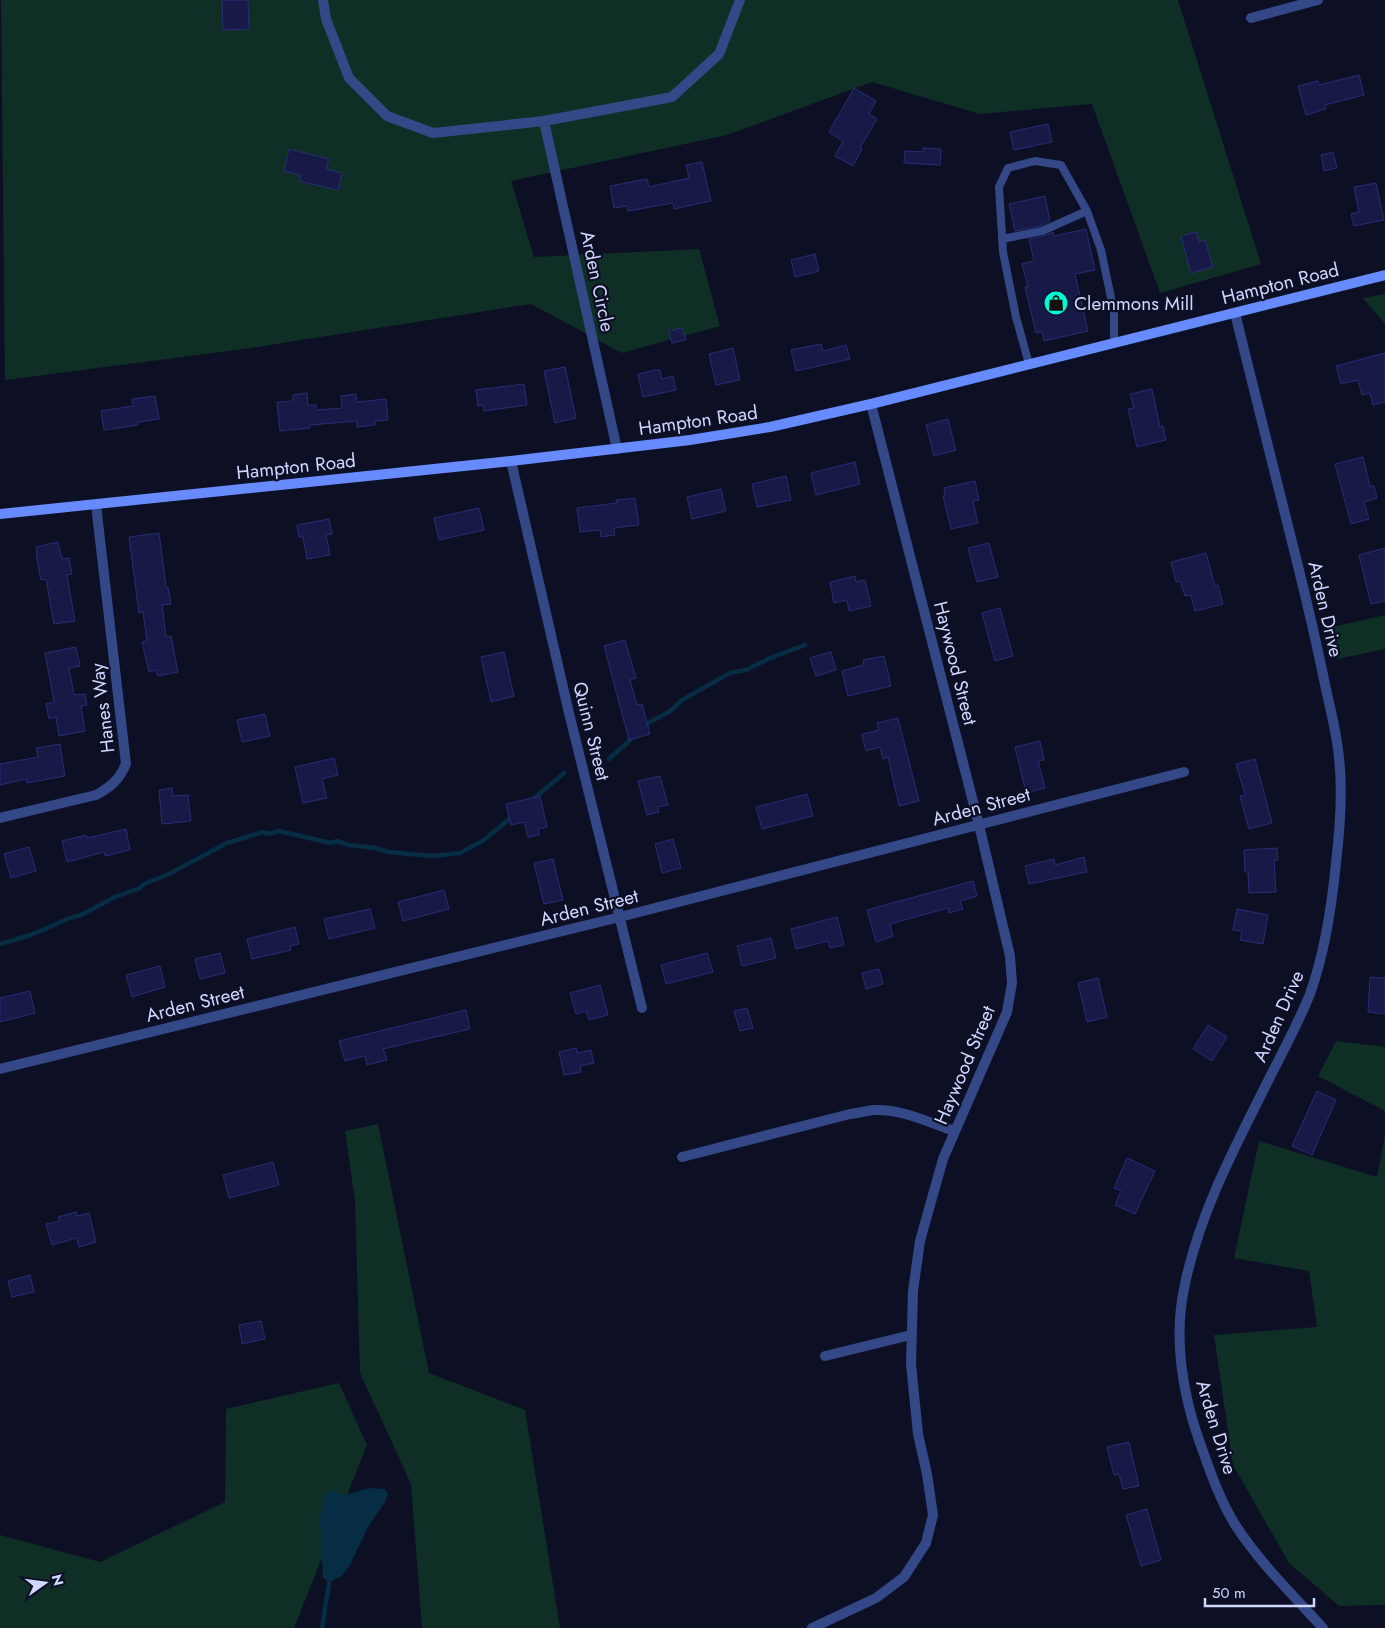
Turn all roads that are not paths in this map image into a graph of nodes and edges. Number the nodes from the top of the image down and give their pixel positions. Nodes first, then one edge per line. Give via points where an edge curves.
1 (323, 0) edge
2 (740, 0) edge
3 (1318, 0) edge
4 (1251, 18) dead end
5 (544, 121) junction
6 (1087, 211) junction
7 (1002, 239) junction
8 (1385, 275) edge
9 (1235, 313) junction
10 (1114, 343) junction
11 (1029, 364) junction
12 (871, 404) junction
13 (617, 449) junction
14 (511, 461) junction
15 (96, 505) junction
16 (0, 514) edge
17 (1184, 772) dead end
18 (0, 818) edge
19 (979, 825) junction
20 (620, 917) junction
21 (642, 1008) dead end
22 (0, 1069) edge
23 (954, 1131) junction
24 (682, 1158) dead end
25 (910, 1335) junction
26 (825, 1356) dead end
27 (813, 1628) edge
28 (1323, 1628) edge

1 - 5 street via 326,19 348,78 388,116 433,133
2 - 5 street via 720,54 672,96
3 - 4 street
5 - 13 street, Arden Circle
6 - 7 lane via 1042,231
6 - 7 lane via 1060,165 1034,161 1008,168 999,187
6 - 10 lane via 1102,250 1114,312
7 - 11 lane via 1016,317
8 - 9 main road, Hampton Road
9 - 10 main road, Hampton Road
9 - 28 street, Arden Drive via 1337,736 1340,810 1330,909 1318,968 1294,1029 1207,1209 1184,1285 1181,1352 1191,1418 1224,1506 1262,1560
10 - 11 main road, Hampton Road
11 - 12 main road, Hampton Road
12 - 13 main road, Hampton Road via 770,427
12 - 19 street, Haywood Street
13 - 14 main road, Hampton Road
14 - 15 main road, Hampton Road
14 - 20 street, Quinn Street
15 - 16 main road, Hampton Road
15 - 18 street, Hanes Way via 126,764 120,777 96,795
17 - 19 street, Arden Street
19 - 20 street, Arden Street
19 - 23 street, Haywood Street via 1010,956 1012,983 1007,1012
20 - 21 street, Quinn Street
20 - 22 street, Arden Street
23 - 24 street via 914,1116 873,1110
23 - 25 street, Haywood Street via 942,1159 920,1241
25 - 26 street
25 - 27 street, Haywood Street via 918,1434 933,1515 926,1543 904,1577 876,1598

